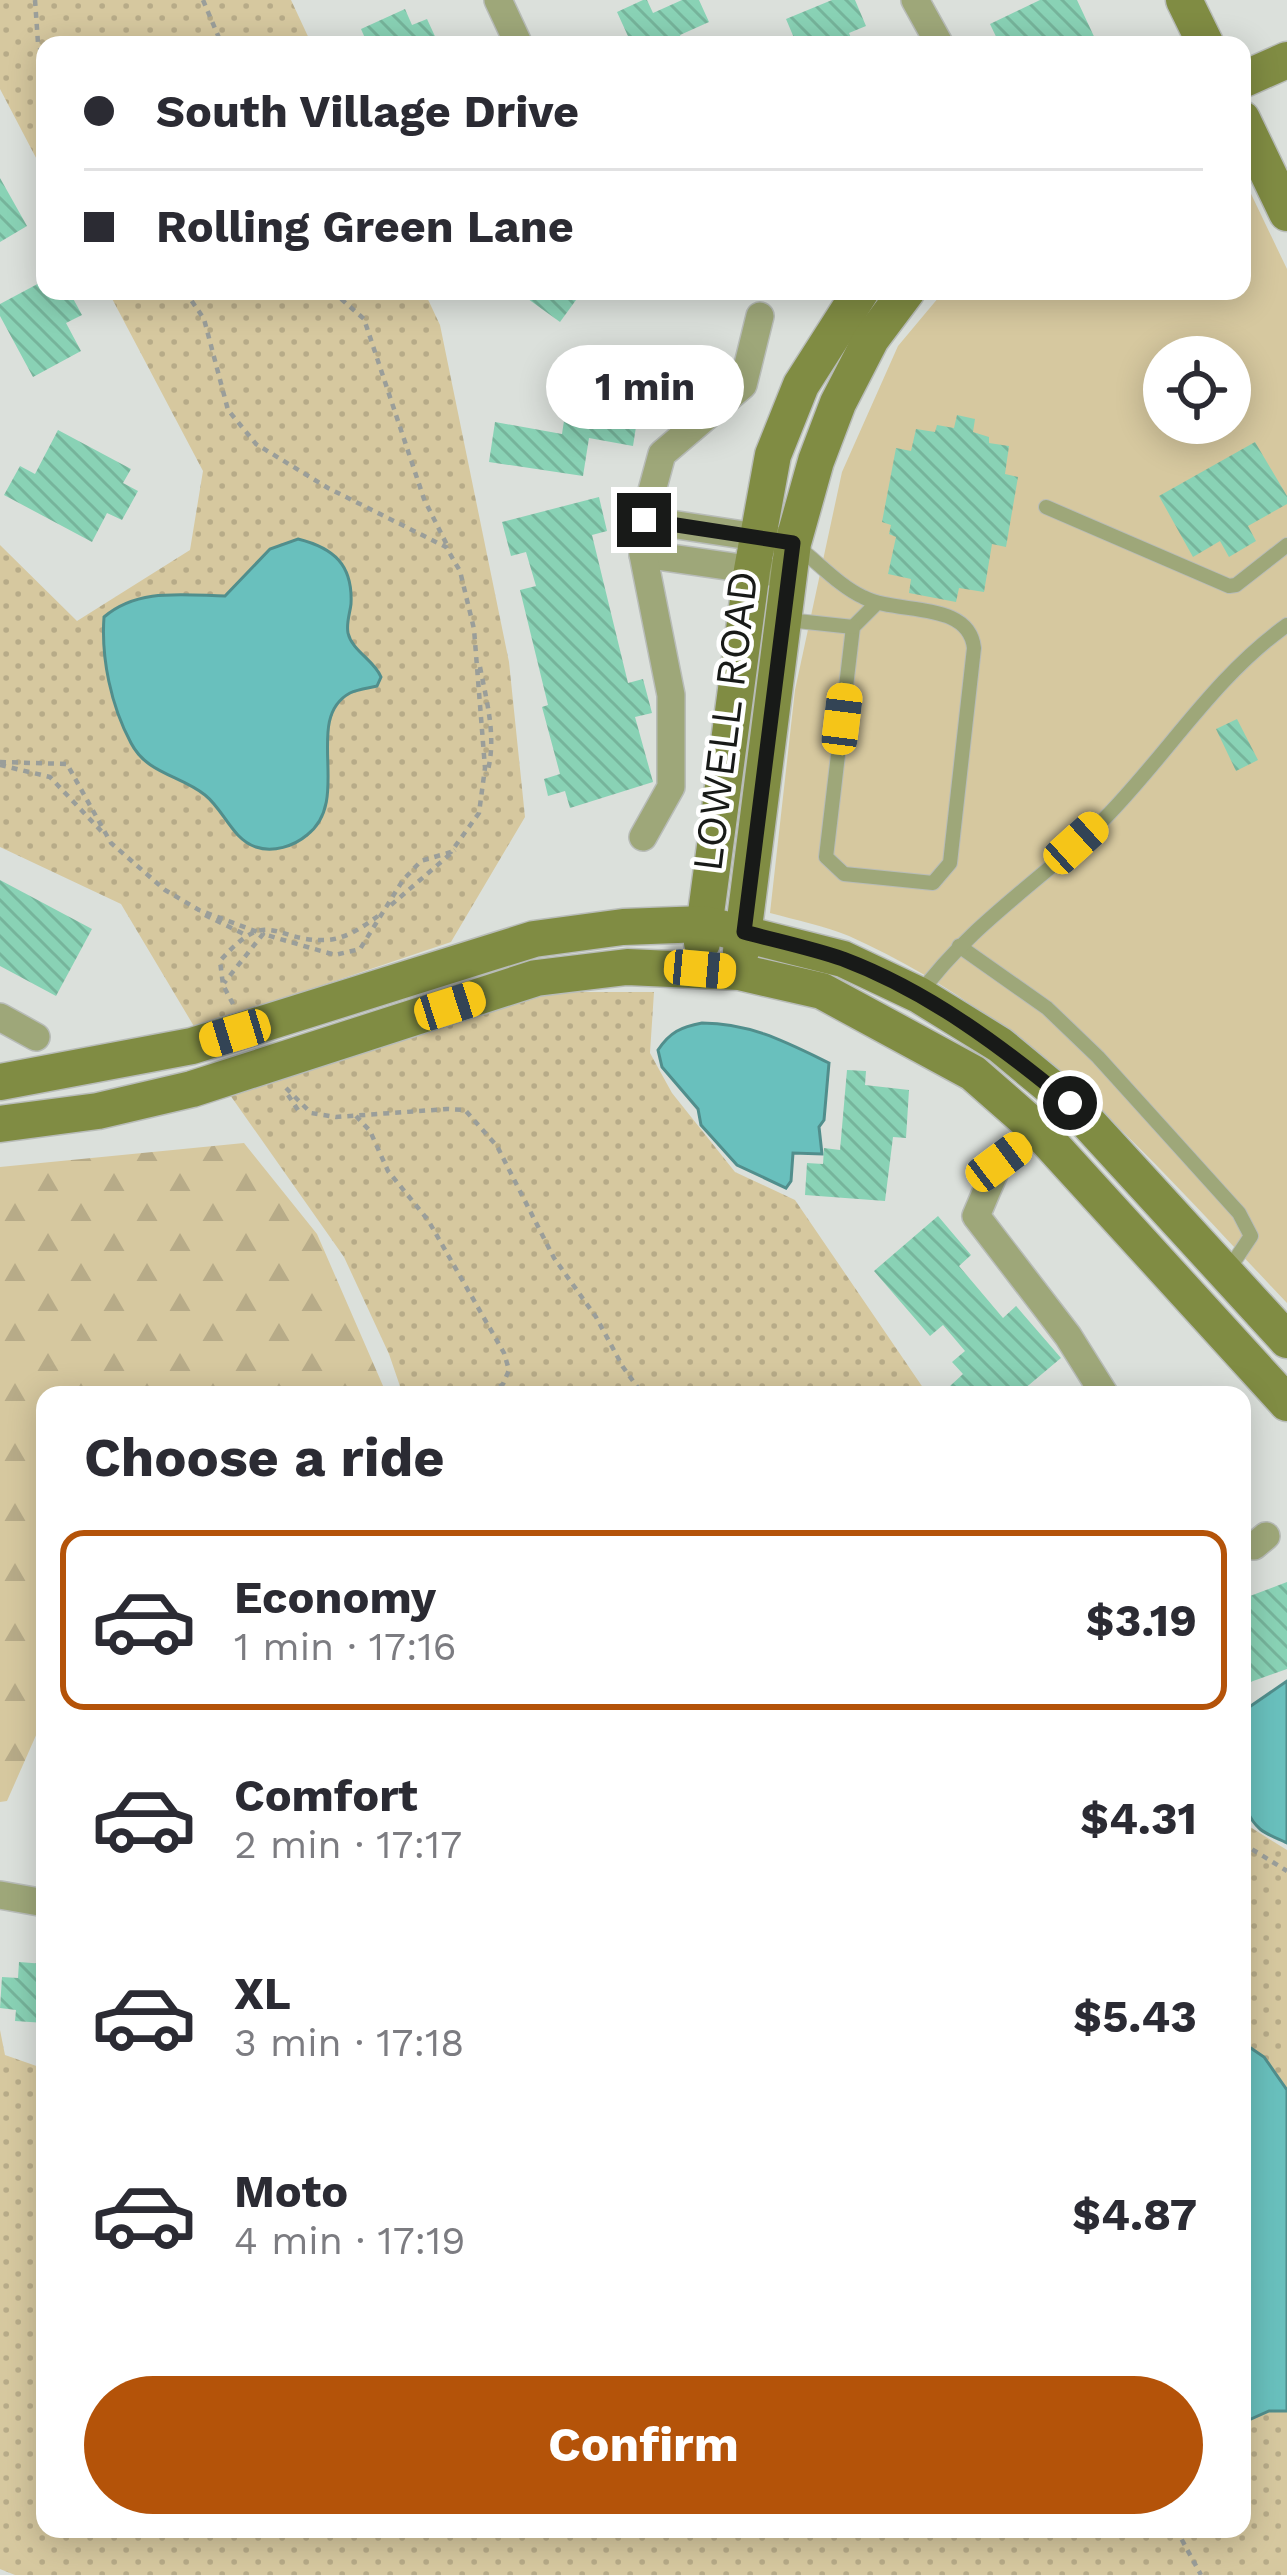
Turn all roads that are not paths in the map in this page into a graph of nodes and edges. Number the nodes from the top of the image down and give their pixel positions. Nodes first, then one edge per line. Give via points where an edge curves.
1 (498, 0) edge
2 (915, 0) edge
3 (1167, 0) edge
4 (1184, 0) edge
5 (516, 36) edge
6 (935, 36) edge
7 (1176, 36) edge
8 (1202, 36) edge
9 (1287, 60) edge
10 (1251, 76) edge
11 (1251, 137) edge
12 (1287, 213) edge
13 (855, 300) edge
14 (901, 300) edge
15 (760, 316) dead end
16 (1046, 507) dead end
17 (644, 520) junction
18 (1287, 545) edge
19 (643, 554) junction
20 (773, 556) junction
21 (877, 604) junction
22 (783, 620) junction
23 (1287, 626) edge
24 (853, 627) junction
25 (643, 838) dead end
26 (704, 924) junction
27 (744, 932) junction
28 (959, 946) junction
29 (700, 969) junction
30 (739, 972) junction
31 (919, 995) junction
32 (0, 1017) edge
33 (36, 1037) dead end
34 (0, 1082) edge
35 (1070, 1103) junction
36 (0, 1124) edge
37 (1039, 1132) junction
38 (1226, 1273) junction
39 (1287, 1340) edge
40 (1099, 1386) edge
41 (1287, 1403) edge
42 (0, 1895) edge
43 (36, 1902) edge

1 - 5 street
2 - 6 street
3 - 7 street
4 - 8 street
9 - 10 street
11 - 12 street
13 - 20 street, LOWELL ROAD via 801,386 773,455
14 - 20 street, LOWELL ROAD via 838,403
15 - 17 street via 743,385 662,454
16 - 18 lane via 1229,586
17 - 19 street
17 - 20 street
19 - 20 street
19 - 25 street via 670,695 671,787
20 - 21 lane
20 - 22 street, LOWELL ROAD
20 - 26 street, LOWELL ROAD
21 - 24 lane
21 - 24 lane via 962,621 972,632 950,863 933,883 844,874 826,857
22 - 24 lane
22 - 27 street, LOWELL ROAD
23 - 28 lane via 1214,691 1105,818
26 - 27 street
26 - 29 street, LOWELL ROAD
26 - 34 street via 534,939 192,1046
27 - 30 street, LOWELL ROAD
27 - 31 street via 843,959
28 - 31 lane
28 - 38 lane via 1098,1057 1248,1222 1251,1236
29 - 30 street
29 - 36 street via 626,967 536,978 192,1089
30 - 37 street via 822,991 883,1022 973,1073
31 - 35 street via 1000,1045
32 - 33 street
35 - 37 street
35 - 38 street
37 - 40 street via 999,1162 976,1216
37 - 41 street
38 - 39 street
42 - 43 street

